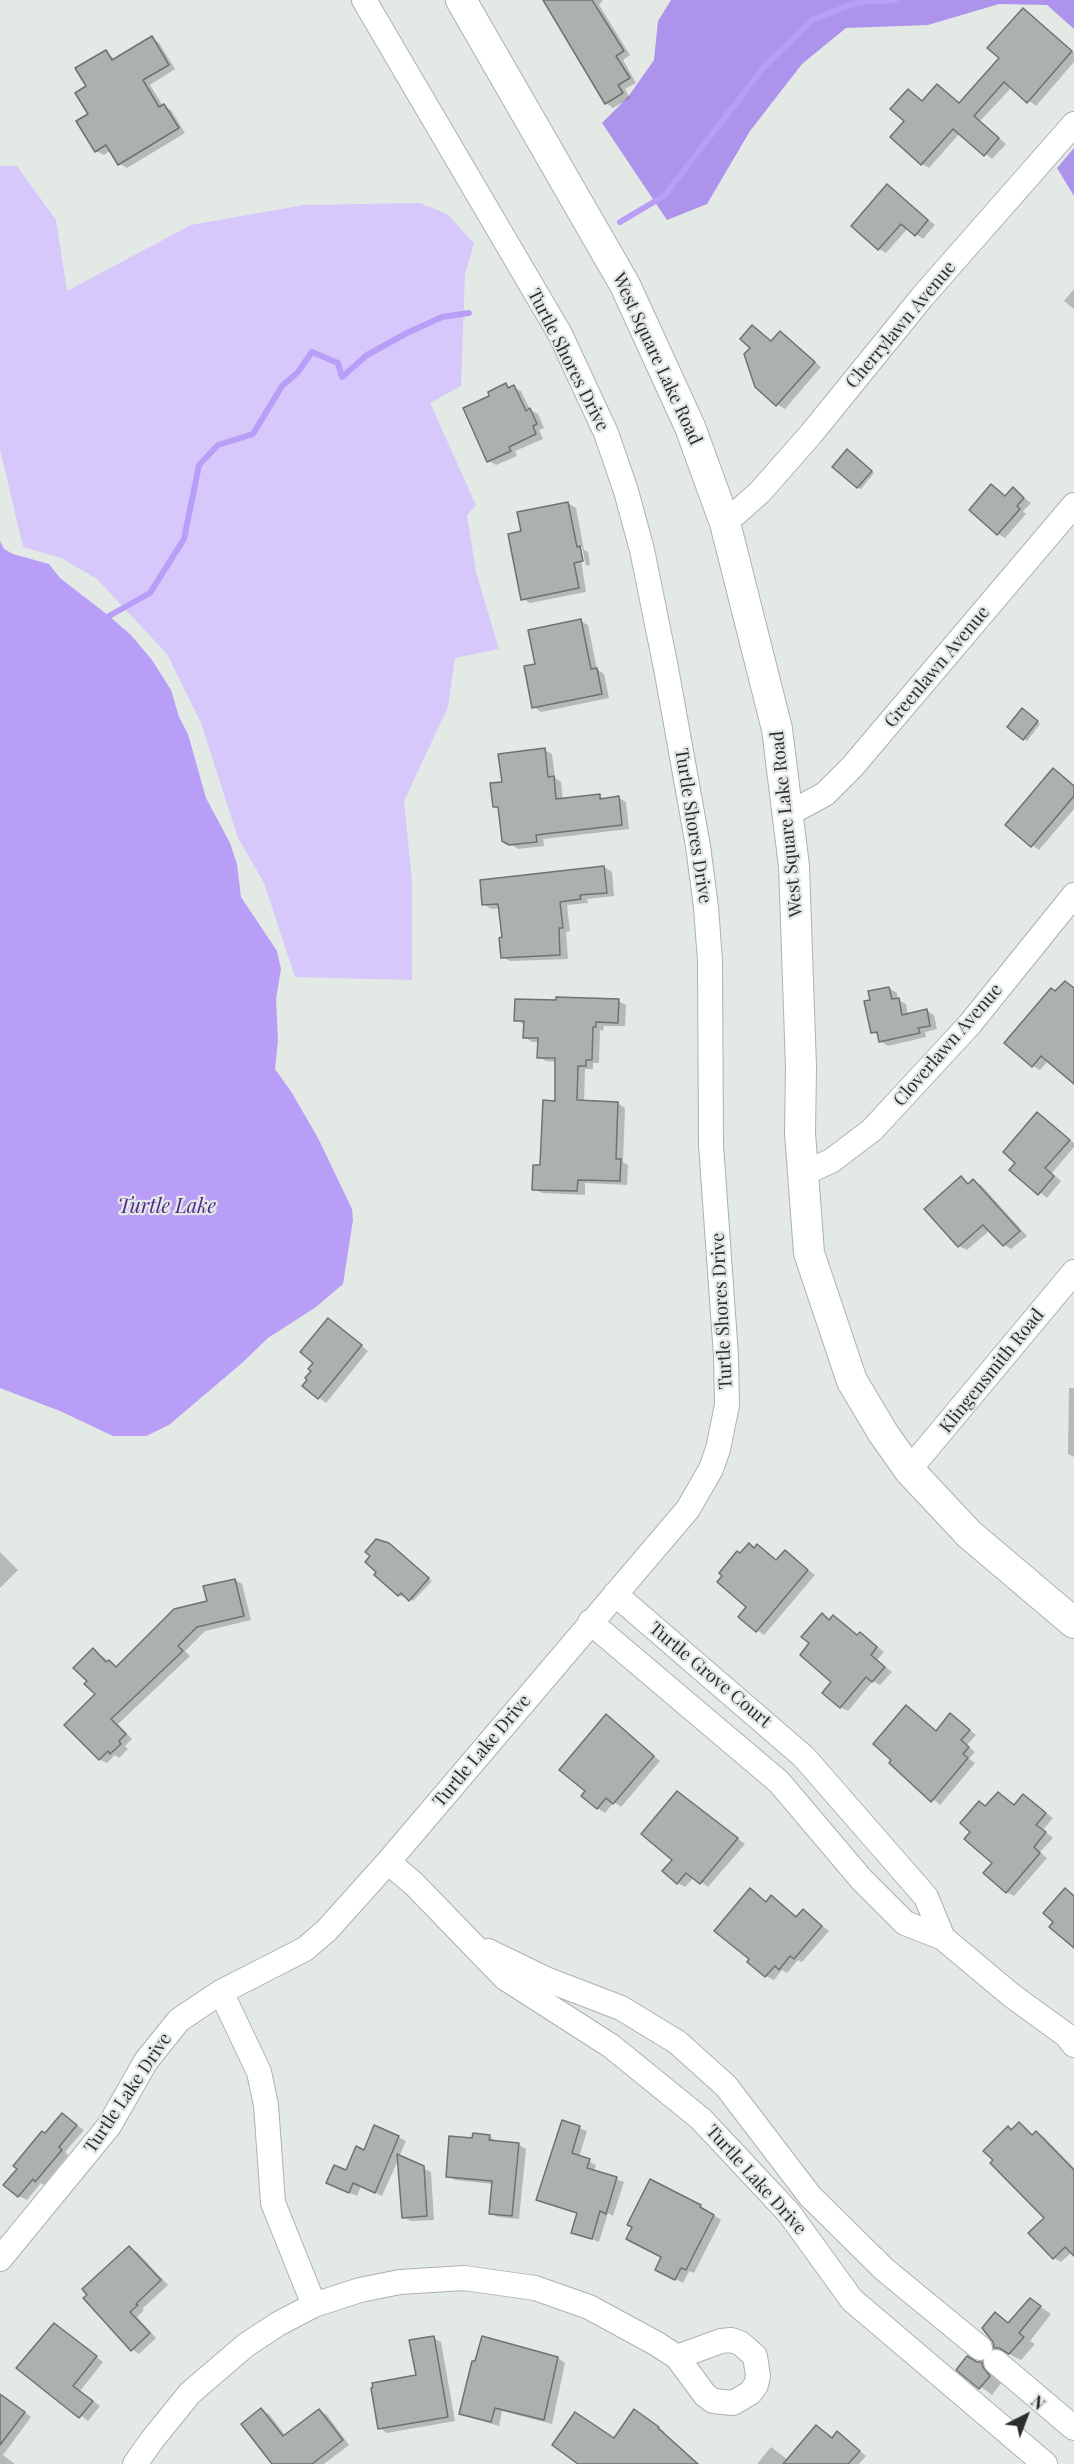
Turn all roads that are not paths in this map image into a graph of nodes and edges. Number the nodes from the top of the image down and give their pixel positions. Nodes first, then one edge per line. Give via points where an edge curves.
1 (364, 0) edge
2 (461, 0) edge
3 (1074, 124) edge
4 (1074, 505) edge
5 (725, 523) junction
6 (788, 814) junction
7 (1074, 895) edge
8 (802, 1174) junction
9 (1074, 1272) edge
10 (909, 1470) junction
11 (615, 1594) junction
12 (590, 1623) junction
13 (1074, 1623) edge
14 (553, 1666) joint
15 (804, 1757) junction
16 (779, 1782) junction
17 (388, 1862) junction
18 (943, 1938) junction
19 (473, 1943) junction
20 (221, 1992) junction
21 (1071, 2038) edge
22 (0, 2259) edge
23 (314, 2306) junction
24 (677, 2357) dead end
25 (1074, 2428) edge
26 (135, 2464) edge
27 (1045, 2464) edge

1 - 11 street, Turtle Shores Drive via 560,334 606,433 642,550 698,846 710,961 711,1145 727,1405 718,1449 700,1489 688,1509
2 - 5 street, West Square Lake Road via 625,285 690,427
3 - 5 street, Cherrylawn Avenue via 923,296 811,434 760,492
4 - 6 street, Greenlawn Avenue via 852,767 825,794
5 - 6 street, West Square Lake Road via 777,729
6 - 8 street, West Square Lake Road via 797,908
7 - 8 street, Cloverlawn Avenue via 970,1024 872,1130 831,1161
8 - 10 street, West Square Lake Road via 809,1253 852,1381
9 - 10 street, Klingensmith Road
10 - 13 street, West Square Lake Road via 969,1534
11 - 12 street, Turtle Shores Drive
11 - 15 street, Turtle Grove Court
12 - 14 street, Turtle Shores Drive
12 - 16 street, Turtle Grove Court
14 - 17 street, Turtle Lake Drive
15 - 16 street
15 - 18 street, Turtle Grove Court via 926,1897
16 - 18 street, Turtle Grove Court via 882,1903 905,1923
17 - 19 street, Turtle Lake Drive
17 - 20 street, Turtle Lake Drive via 305,1949
18 - 21 street, Turtle Grove Court via 1011,1995
19 - 25 street, Turtle Lake Drive via 548,1980 621,2008 677,2042 726,2086 810,2196 885,2270
19 - 27 street, Turtle Lake Drive via 506,1978 610,2046 701,2119 789,2213 852,2300
20 - 22 street, Turtle Lake Drive via 195,2007 156,2046 109,2126
20 - 23 street via 259,2072 266,2105 273,2203
23 - 24 street via 360,2290 400,2282 441,2278 487,2280 535,2288 589,2307
23 - 26 street via 246,2344 203,2380

